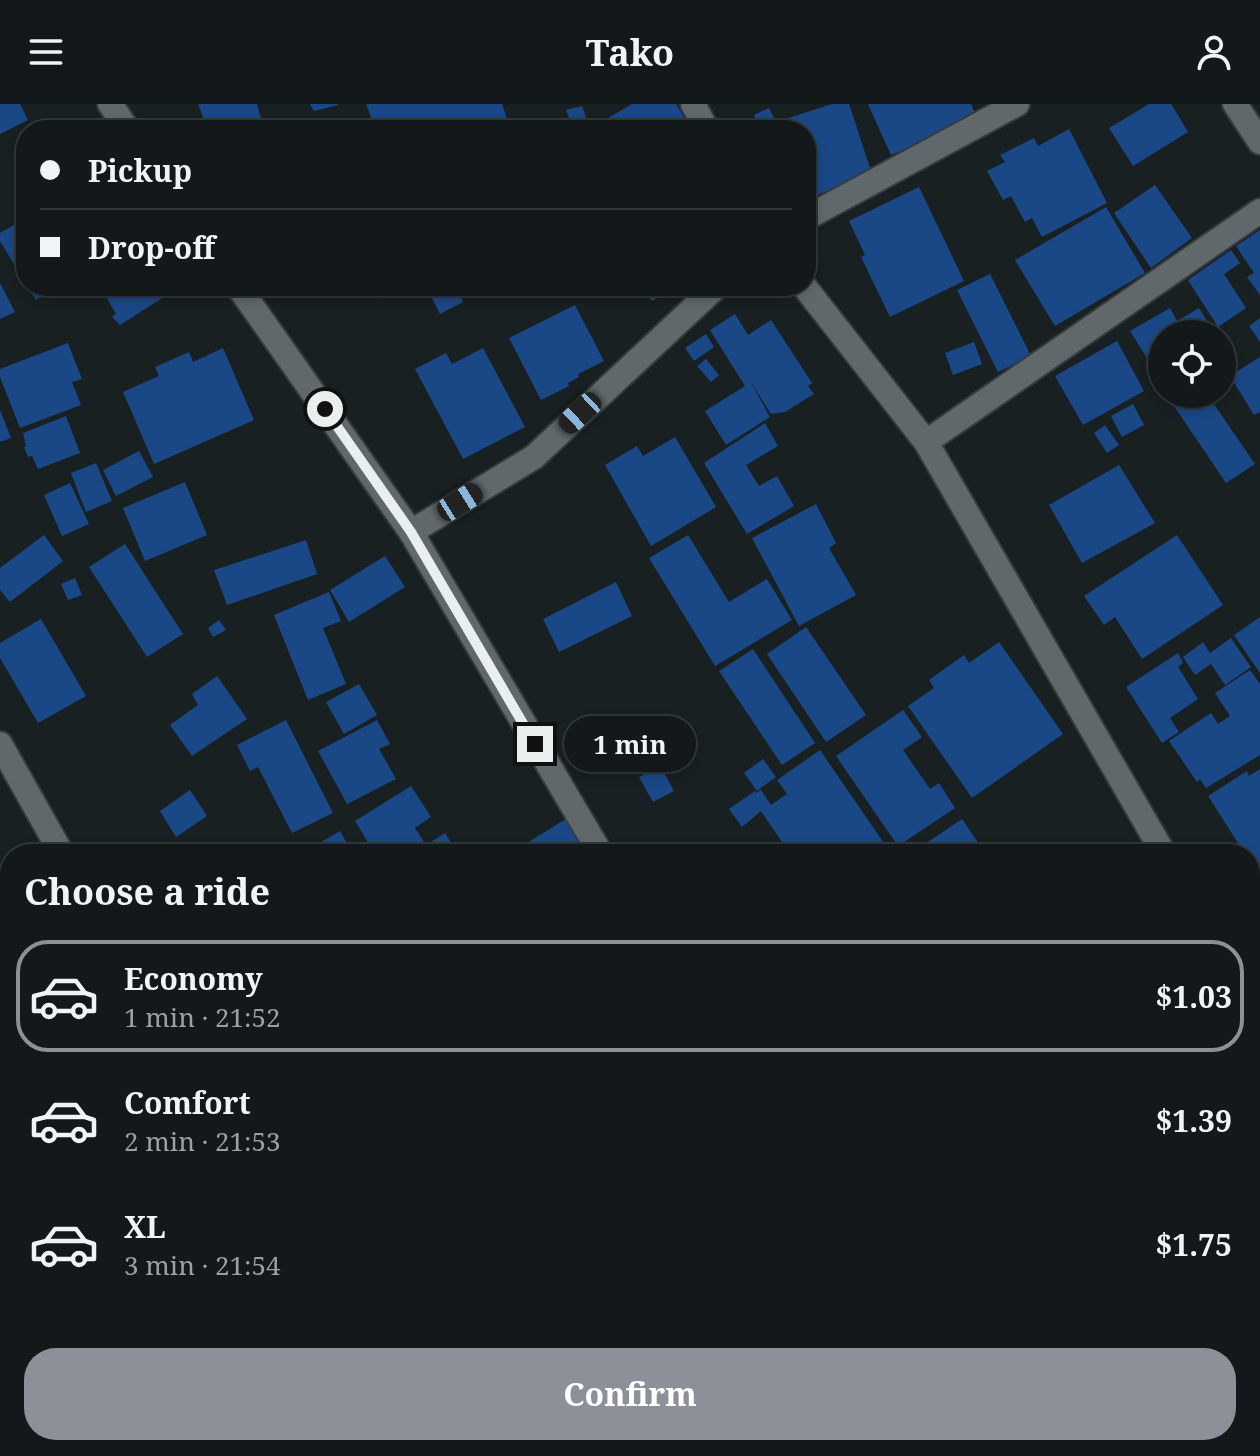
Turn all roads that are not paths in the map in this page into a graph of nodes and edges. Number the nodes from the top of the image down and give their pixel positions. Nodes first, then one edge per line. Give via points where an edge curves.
1 (1017, 104) edge
2 (1235, 104) edge
3 (1260, 142) edge
4 (1260, 211) edge
5 (816, 213) edge
6 (245, 296) edge
7 (706, 296) edge
8 (812, 296) edge
9 (926, 442) junction
10 (411, 532) junction
11 (0, 744) edge
12 (56, 844) edge
13 (595, 844) edge
14 (1158, 844) edge

1 - 5 street
2 - 3 street
4 - 9 street
6 - 10 street
7 - 10 street via 534,457
8 - 9 street
9 - 14 street
10 - 13 street
11 - 12 street

